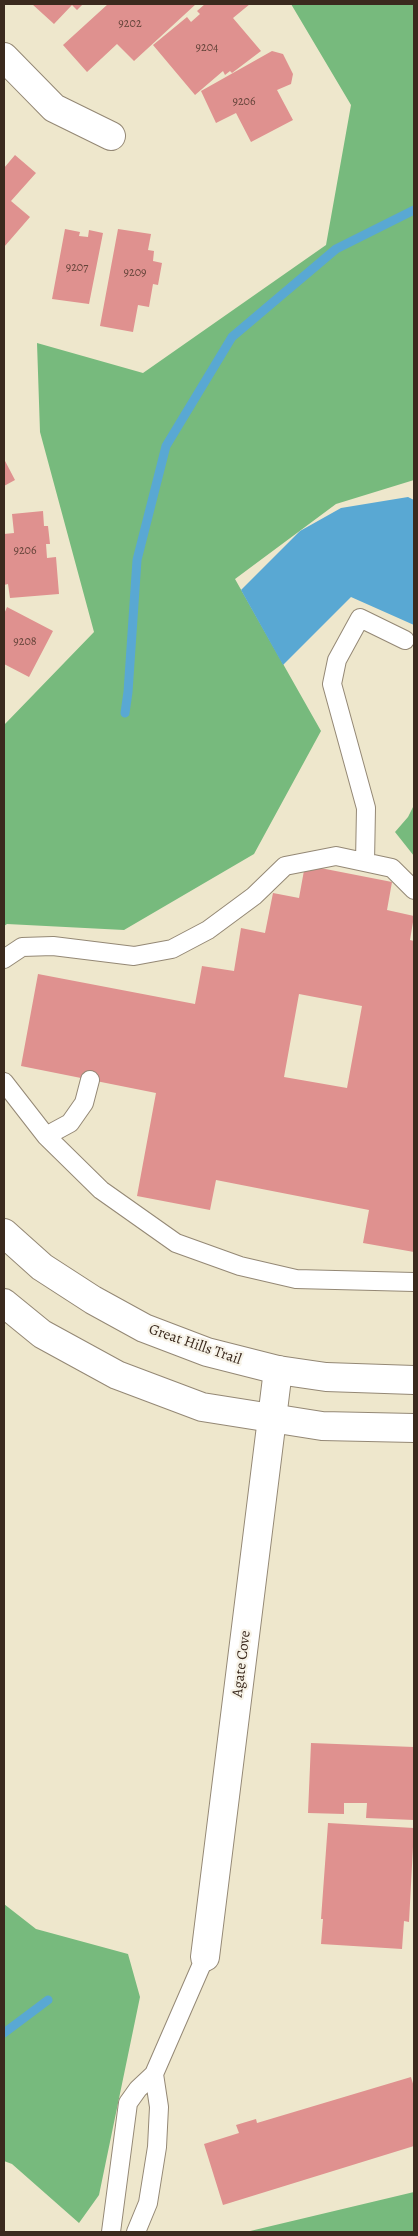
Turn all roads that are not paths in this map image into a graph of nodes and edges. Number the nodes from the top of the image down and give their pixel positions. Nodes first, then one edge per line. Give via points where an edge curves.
1 (4, 57) edge
2 (111, 136) dead end
3 (405, 640) dead end
4 (365, 862) junction
5 (414, 890) edge
6 (4, 959) edge
7 (90, 1080) dead end
8 (4, 1082) edge
9 (46, 1136) junction
10 (4, 1233) edge
11 (414, 1282) edge
12 (4, 1303) edge
13 (278, 1370) junction
14 (414, 1380) edge
15 (272, 1419) junction
16 (414, 1428) edge
17 (205, 1957) joint
18 (154, 2074) junction
19 (111, 2232) edge
20 (136, 2232) edge

1 - 2 street via 54,108
3 - 4 lane via 360,618 337,660 332,684 366,808
4 - 5 lane via 392,868
4 - 6 lane via 336,856 285,866 254,896 208,930 172,949 134,956 53,946 22,947
7 - 9 lane via 84,1103 70,1123
8 - 9 lane
9 - 11 lane via 101,1190 176,1243 240,1266 296,1279
10 - 13 street, Great Hills Trail via 42,1267 144,1328 207,1352
12 - 15 street via 42,1334 118,1375 202,1406
13 - 14 street, Great Hills Trail via 326,1377
13 - 15 street, Agate Cove
15 - 16 street via 322,1426
15 - 17 street, Agate Cove
17 - 18 lane
18 - 19 lane via 128,2103
18 - 20 lane via 159,2107 157,2147 148,2203

